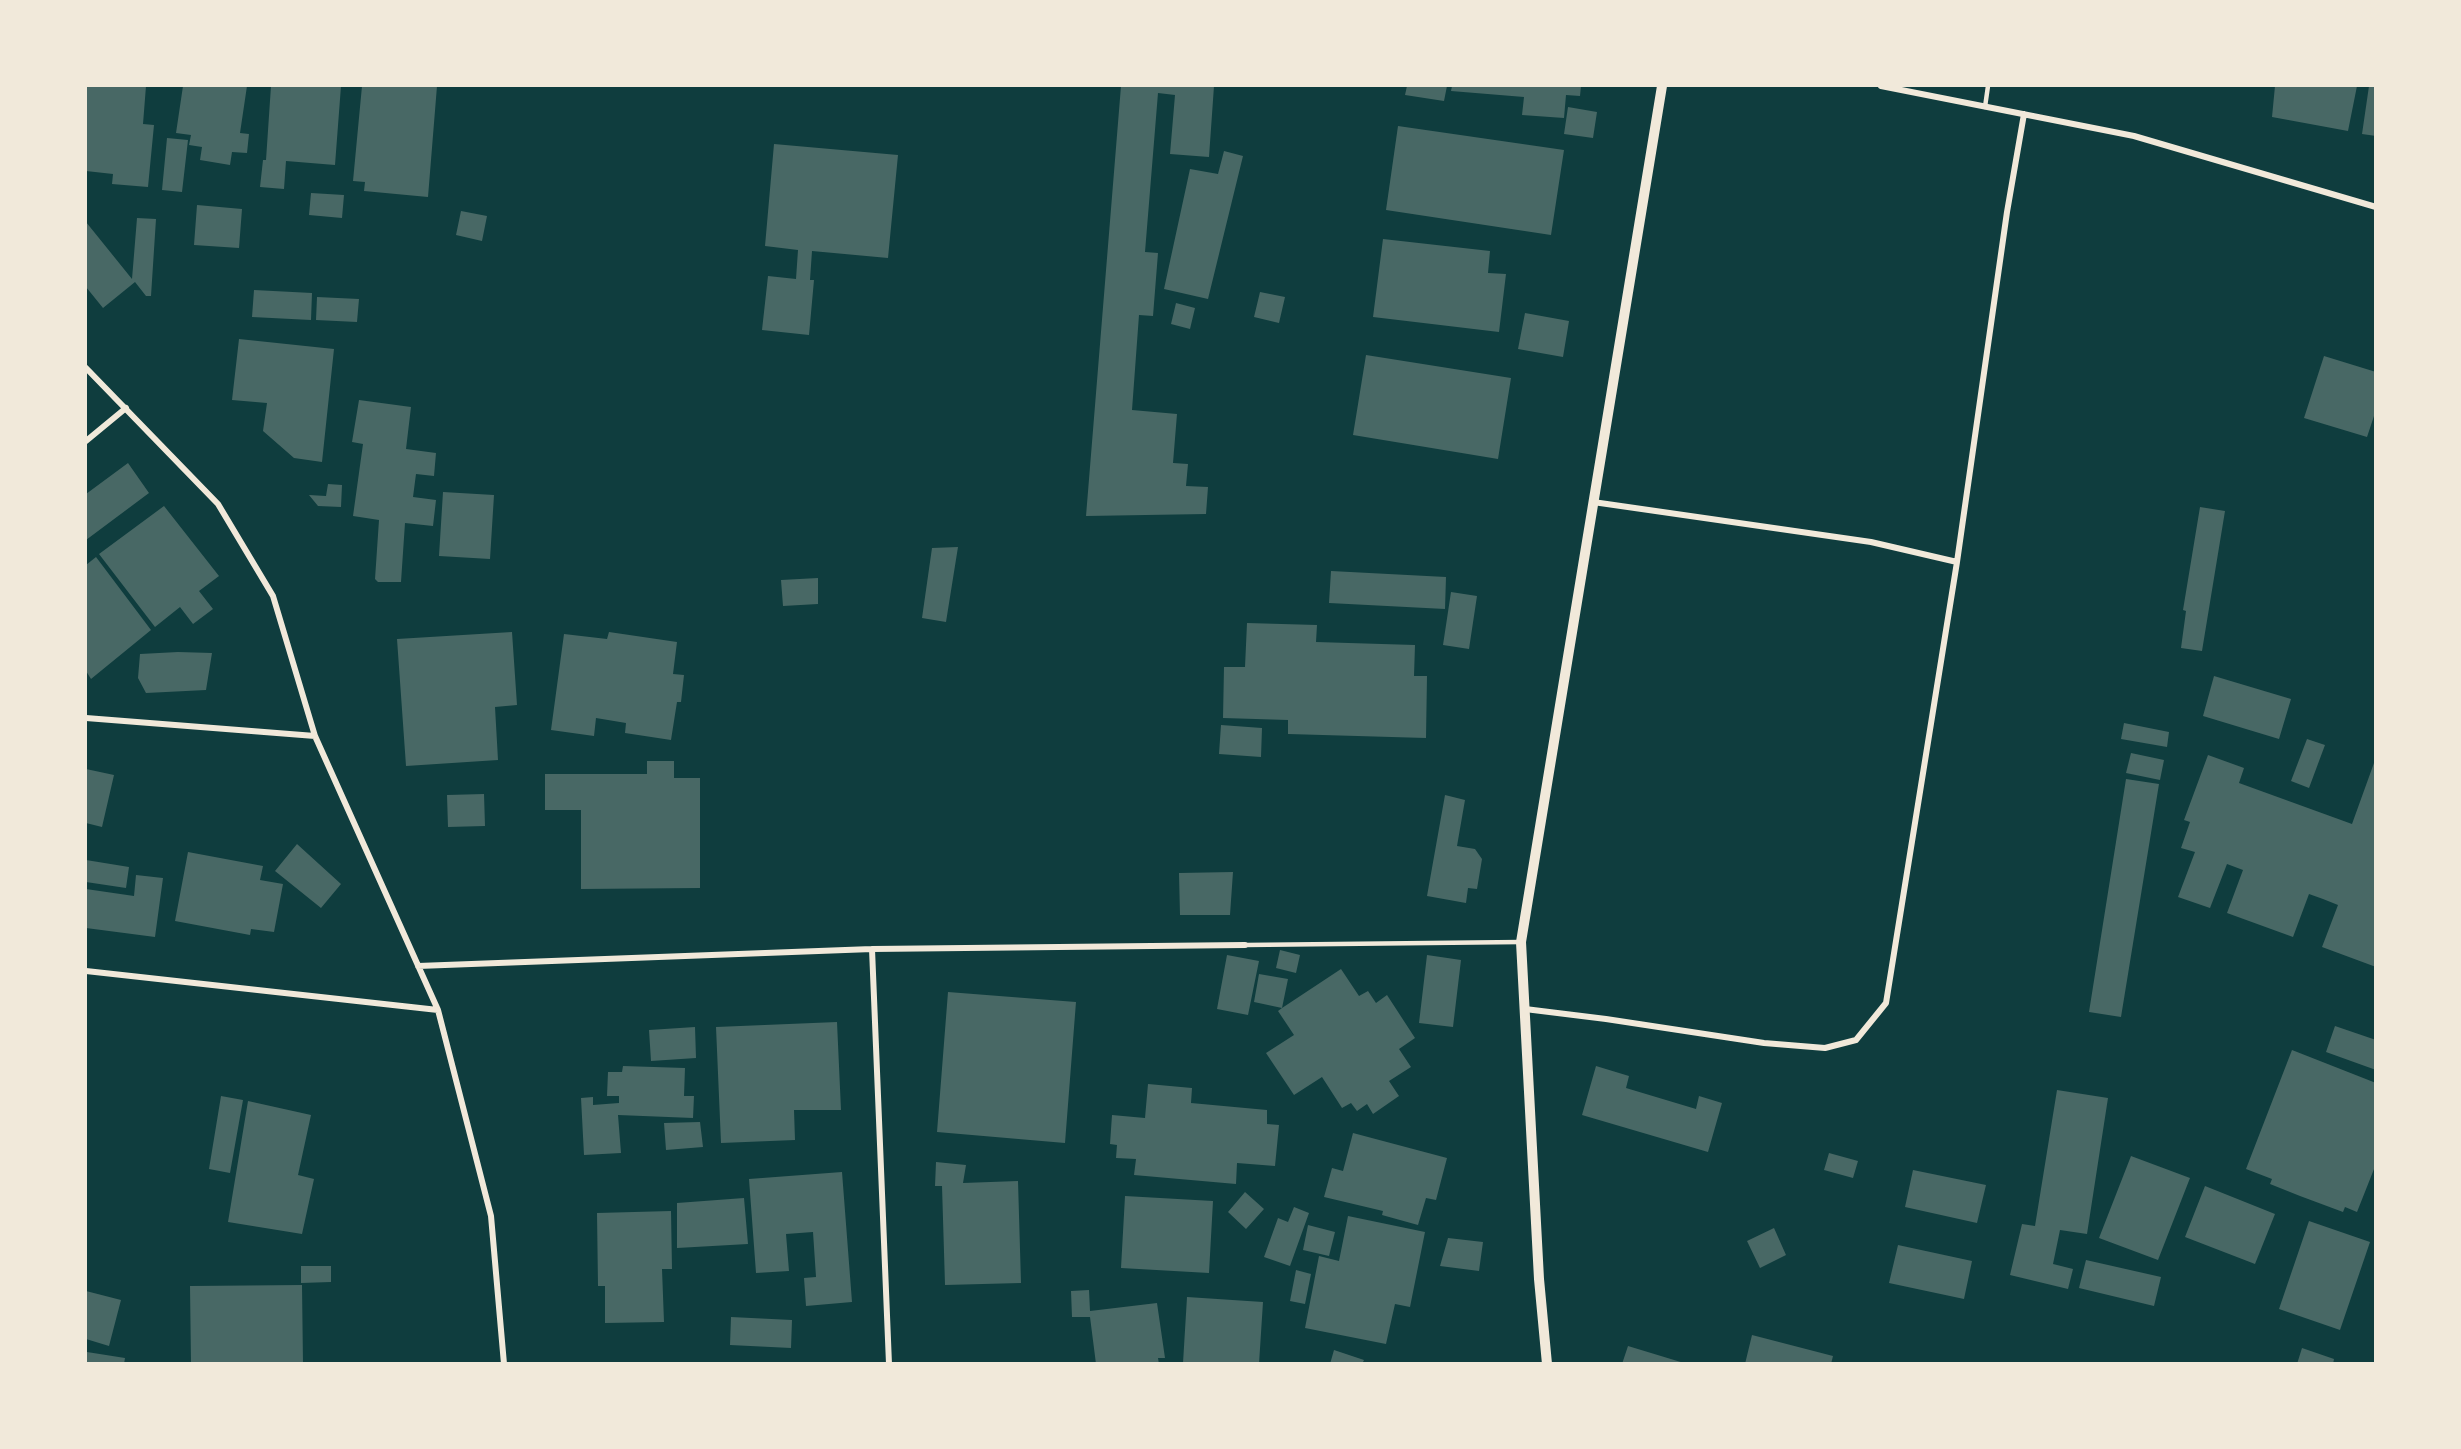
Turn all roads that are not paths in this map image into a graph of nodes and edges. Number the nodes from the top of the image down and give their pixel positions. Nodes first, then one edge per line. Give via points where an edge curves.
1 (1662, 86) edge
2 (1881, 86) edge
3 (1988, 86) edge
4 (1985, 107) junction
5 (2024, 114) junction
6 (2376, 207) edge
7 (86, 368) edge
8 (126, 408) junction
9 (86, 441) edge
10 (1593, 502) junction
11 (1957, 562) junction
12 (86, 718) edge
13 (315, 736) junction
14 (1521, 942) junction
15 (1245, 945) joint
16 (872, 949) junction
17 (418, 966) junction
18 (86, 971) edge
19 (1525, 1009) junction
20 (438, 1010) junction
21 (504, 1364) edge
22 (889, 1364) edge
23 (1547, 1364) edge

1 - 10 street
2 - 4 street
3 - 4 lane
4 - 5 street
5 - 6 street via 2134,136
5 - 11 street
7 - 8 street
8 - 9 street
8 - 13 street via 218,504 273,596
10 - 11 street via 1871,542
10 - 14 street
11 - 19 street via 1886,1003 1856,1040 1826,1048 1764,1043
12 - 13 street
13 - 17 street
14 - 15 lane
14 - 19 street
15 - 16 street
16 - 17 street
16 - 22 street
17 - 20 street
18 - 20 street
19 - 23 street
20 - 21 street via 491,1216

